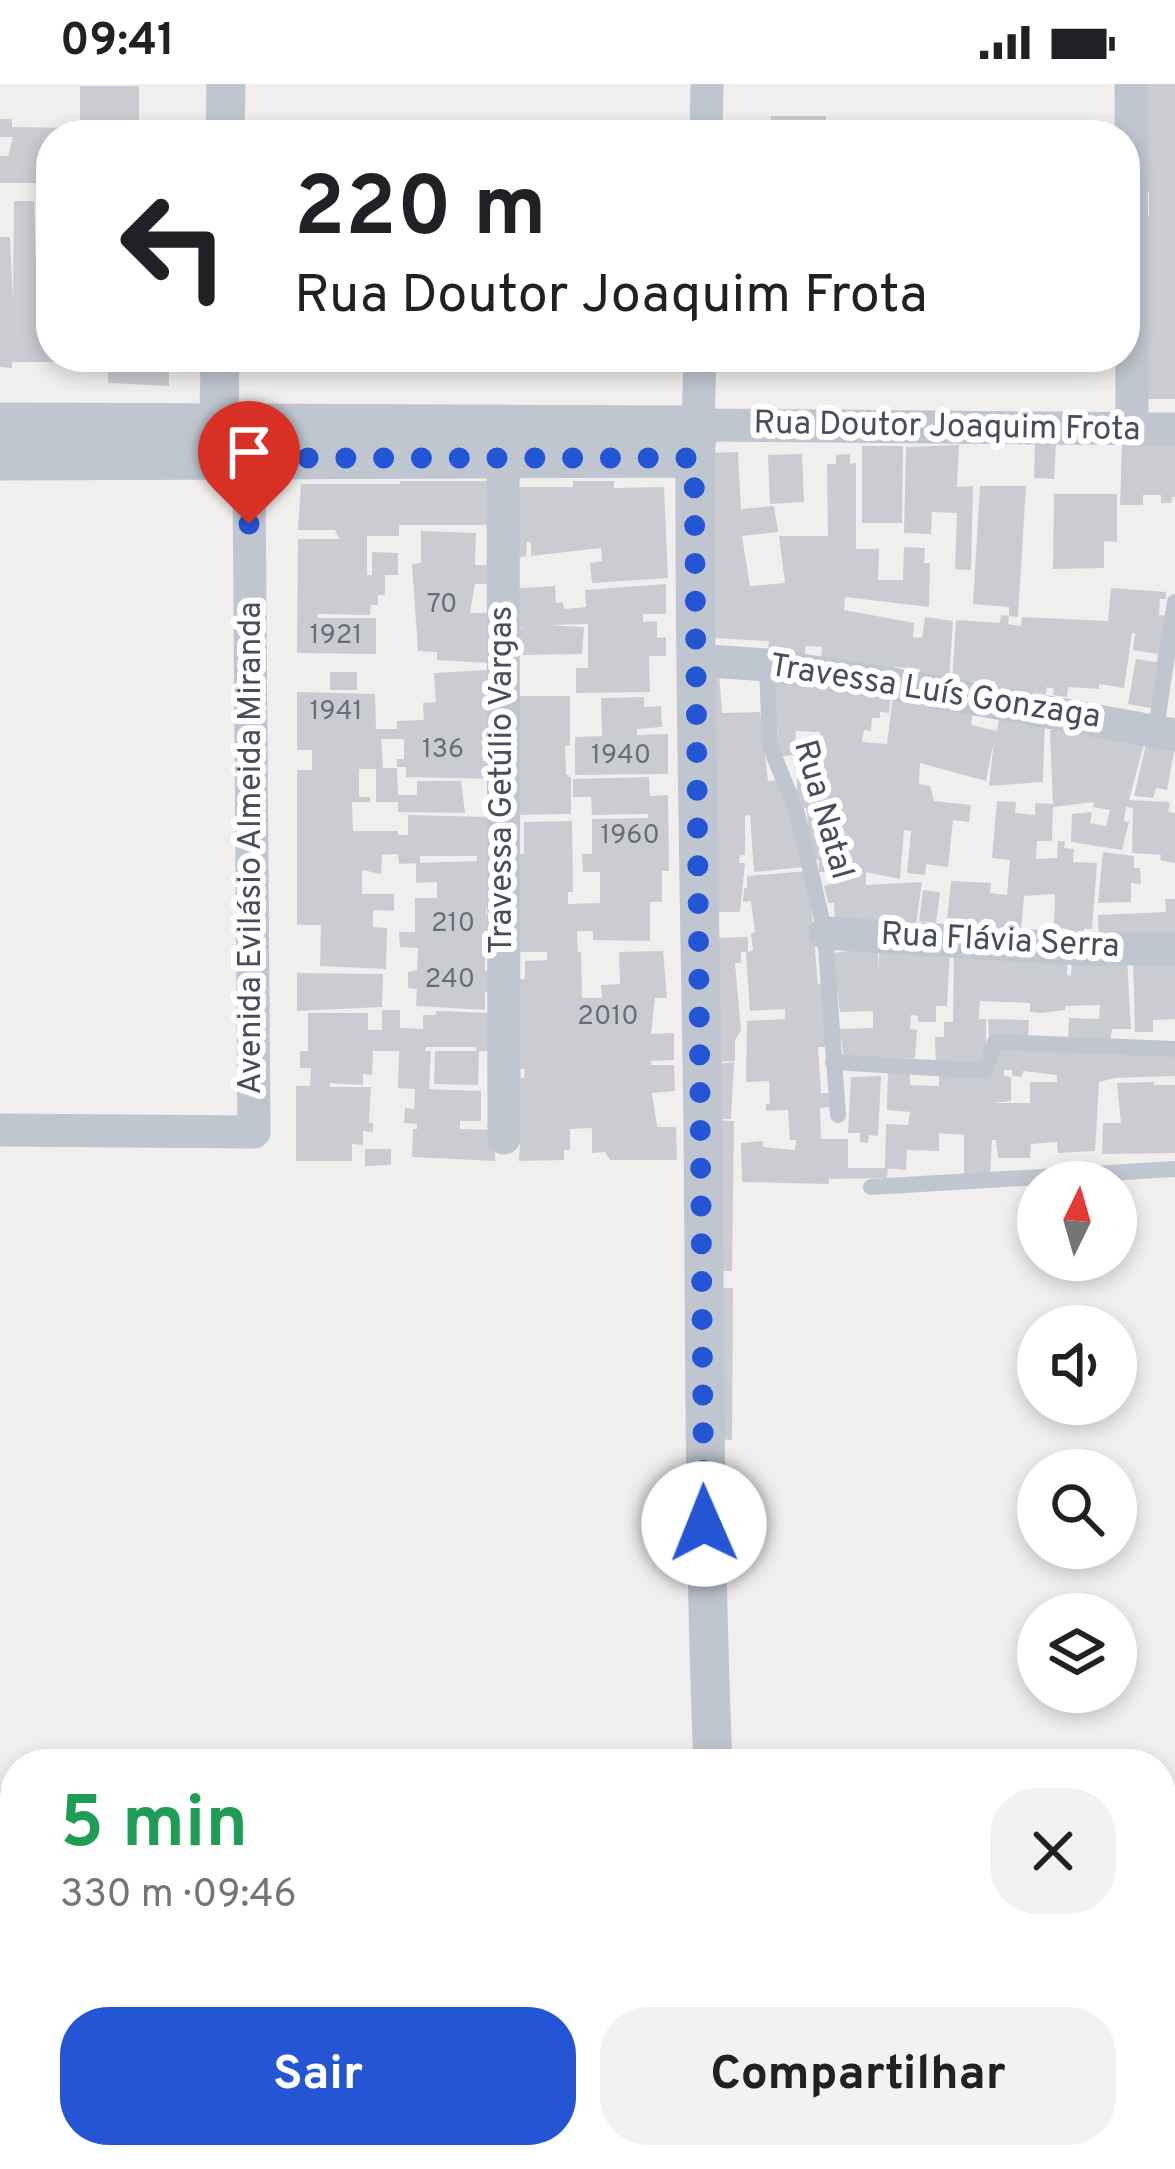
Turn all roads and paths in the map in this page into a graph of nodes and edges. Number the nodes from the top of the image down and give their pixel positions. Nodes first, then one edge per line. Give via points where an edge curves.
1 (226, 84) edge
2 (707, 84) edge
3 (1131, 84) edge
4 (225, 120) edge
5 (706, 120) edge
6 (1131, 120) edge
7 (221, 372) edge
8 (699, 372) edge
9 (1132, 372) edge
10 (0, 422) edge
11 (1175, 429) edge
12 (1132, 430) junction
13 (225, 440) junction
14 (502, 440) junction
15 (696, 441) junction
16 (0, 461) edge
17 (1175, 602) edge
18 (694, 660) junction
19 (767, 665) junction
20 (1166, 732) edge
21 (825, 932) junction
22 (1175, 949) edge
23 (1175, 1049) edge
24 (833, 1062) junction
25 (838, 1115) dead end
26 (0, 1130) edge
27 (504, 1138) dead end
28 (1175, 1169) edge
29 (871, 1186) dead end
30 (712, 1749) edge

1 - 4 street
2 - 5 street
3 - 6 street
7 - 13 street, Avenida Evilásio Almeida Miranda
8 - 15 street
9 - 12 street
10 - 13 street, Rua Doutor Joaquim Frota
11 - 12 street, Rua Doutor Joaquim Frota
12 - 15 street, Rua Doutor Joaquim Frota
13 - 14 street, Rua Doutor Joaquim Frota
13 - 16 street, Rua Doutor Joaquim Frota
13 - 26 street, Avenida Evilásio Almeida Miranda via 248,477 254,1132
14 - 15 street, Rua Doutor Joaquim Frota
14 - 27 street, Travessa Getúlio Vargas
15 - 18 street
17 - 20 lane
18 - 19 street, Travessa Luís Gonzaga
18 - 30 street
19 - 20 street, Travessa Luís Gonzaga
19 - 21 lane, Rua Natal via 770,746 797,813
21 - 22 street, Rua Flávia Serra
21 - 24 lane, Rua Natal
23 - 24 lane via 995,1042 985,1071
24 - 25 lane, Rua Natal
28 - 29 lane

